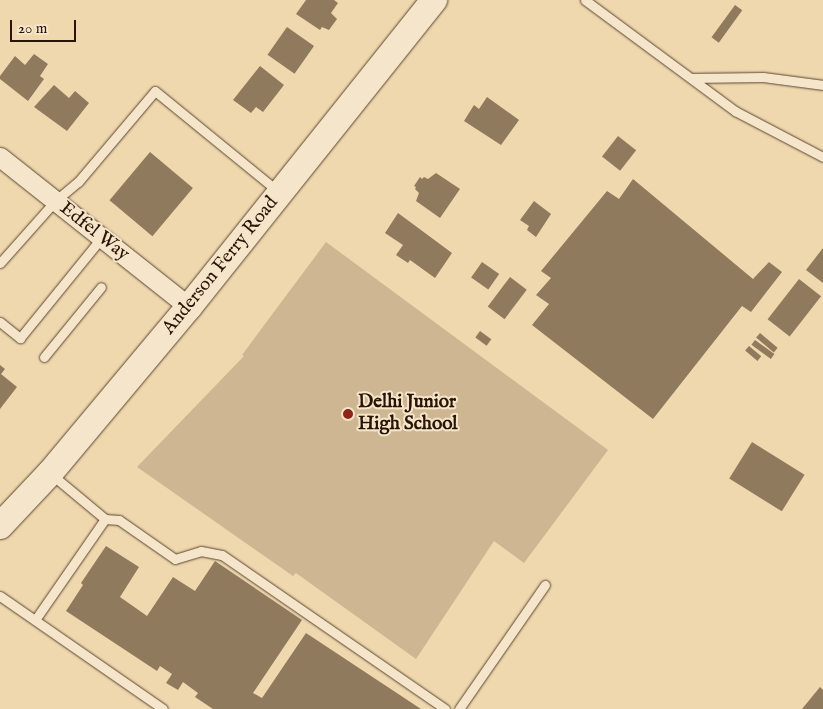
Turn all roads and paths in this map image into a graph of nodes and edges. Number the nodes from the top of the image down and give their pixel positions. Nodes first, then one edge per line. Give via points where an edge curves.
1 (434, 0) edge
2 (584, 0) edge
3 (691, 78) junction
4 (823, 85) edge
5 (0, 157) edge
6 (823, 157) edge
7 (280, 193) junction
8 (55, 201) junction
9 (102, 238) junction
10 (0, 263) edge
11 (101, 287) dead end
12 (189, 307) junction
13 (0, 322) edge
14 (44, 357) dead end
15 (50, 473) junction
16 (105, 519) junction
17 (0, 525) edge
18 (545, 585) dead end
19 (0, 596) edge
20 (35, 620) junction
21 (163, 709) edge
22 (445, 709) edge
23 (459, 709) edge

1 - 7 street, Anderson Ferry Road
2 - 3 lane
3 - 4 lane via 764,77
3 - 6 lane via 735,111
5 - 8 street, Edfel Way
7 - 8 lane via 155,90 78,182
7 - 12 street, Anderson Ferry Road
8 - 9 street, Edfel Way
8 - 10 lane
9 - 12 street, Edfel Way
9 - 13 lane via 20,338
11 - 14 lane
12 - 15 street, Anderson Ferry Road
15 - 16 lane
15 - 17 street, Anderson Ferry Road
16 - 20 lane
16 - 22 lane via 118,520 175,559 201,551 222,555
18 - 23 lane
19 - 20 lane
20 - 21 lane

